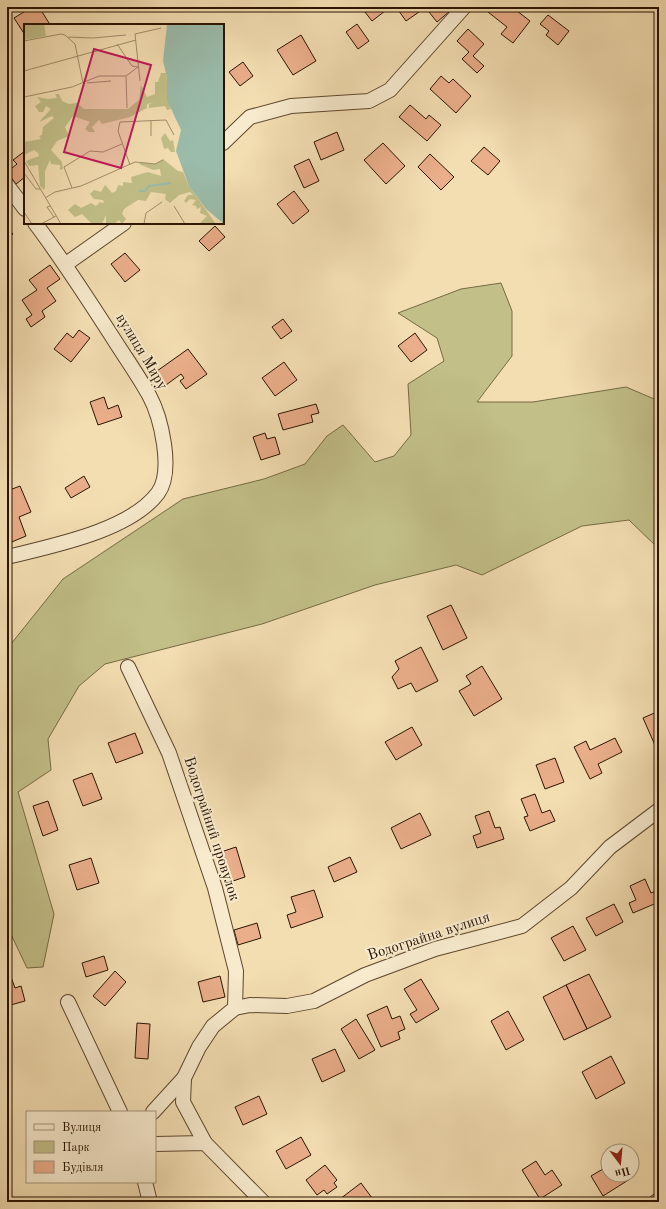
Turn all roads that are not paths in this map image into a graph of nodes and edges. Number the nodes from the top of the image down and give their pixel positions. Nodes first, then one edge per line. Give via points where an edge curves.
1 (464, 7) edge
2 (224, 142) edge
3 (7, 185) edge
4 (24, 209) edge
5 (36, 224) edge
6 (123, 224) edge
7 (66, 264) junction
8 (7, 557) edge
9 (128, 667) dead end
10 (659, 810) edge
11 (68, 1002) dead end
12 (235, 1008) junction
13 (184, 1078) junction
14 (120, 1111) edge
15 (154, 1111) edge
16 (205, 1143) junction
17 (156, 1144) edge
18 (145, 1183) edge
19 (659, 1200) edge
20 (150, 1202) edge
21 (263, 1202) edge
22 (656, 1202) edge

1 - 2 street via 390,90 369,101 291,106 250,117
3 - 4 street
5 - 7 street, вулиця Миру
6 - 7 street
7 - 8 street, вулиця Миру via 149,395 159,422 165,457 165,478 158,493 143,508 107,528 76,540
9 - 12 street, Водограйний провулок via 169,753 215,888 236,971
10 - 12 street, Водограйна вулиця via 610,847 571,888 522,926 435,949 365,975 314,1001 287,1006 250,1005
11 - 14 street
12 - 13 street via 213,1026 199,1046
13 - 15 street
13 - 16 street via 183,1102
16 - 17 street
16 - 21 street
18 - 20 street
19 - 22 street

